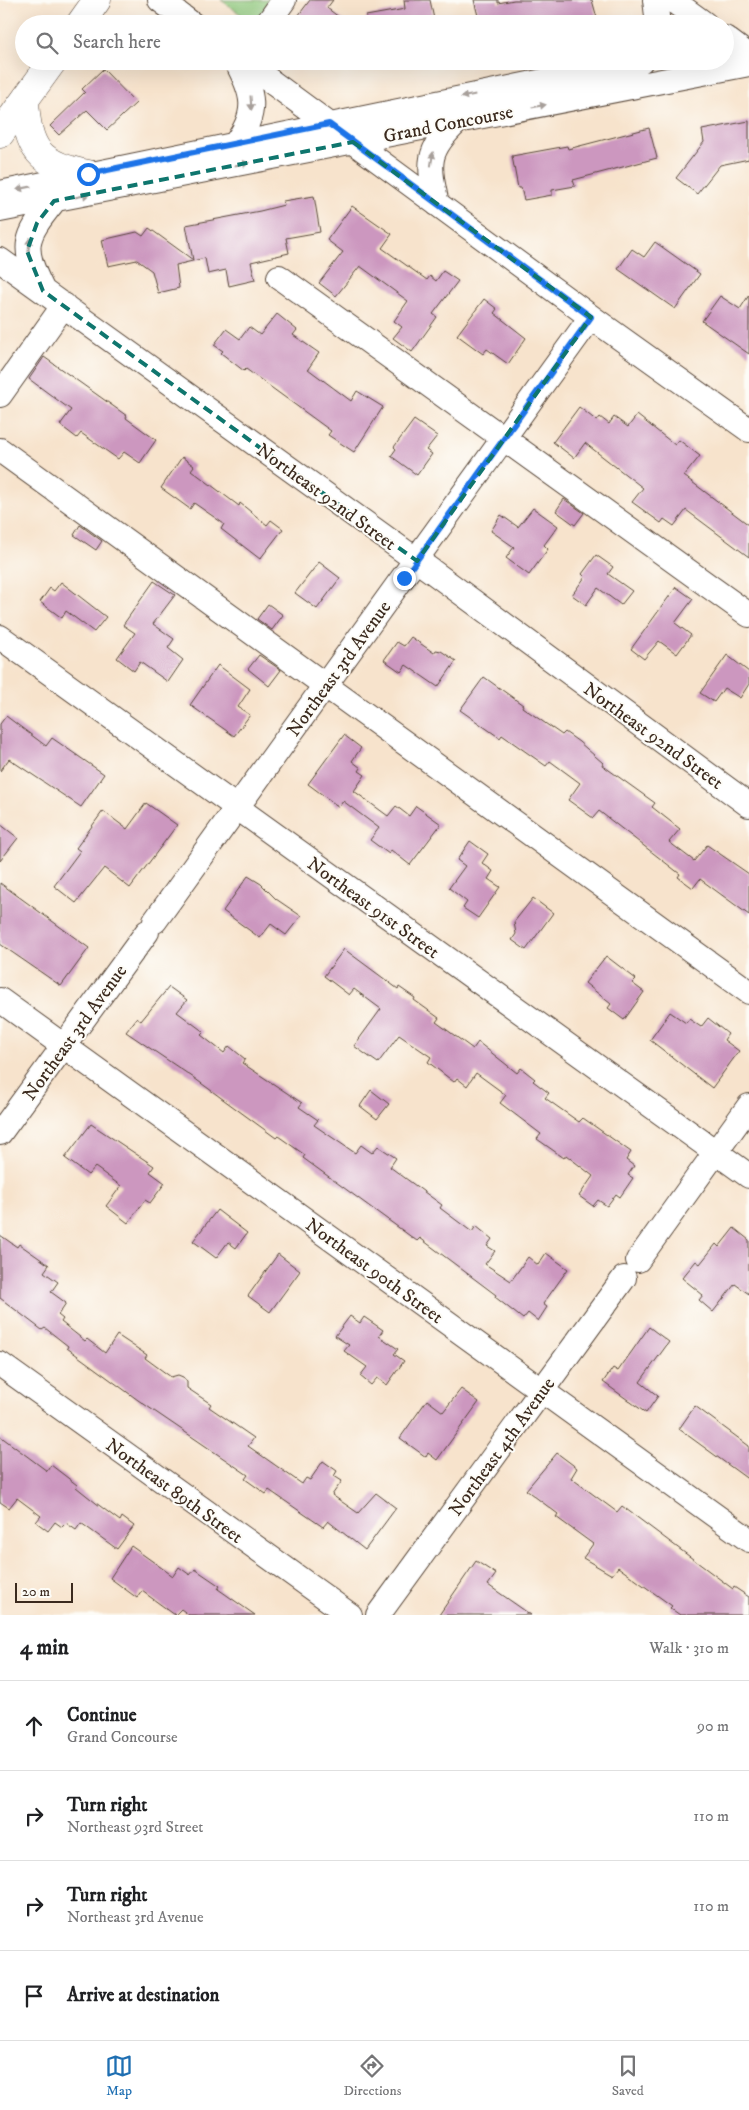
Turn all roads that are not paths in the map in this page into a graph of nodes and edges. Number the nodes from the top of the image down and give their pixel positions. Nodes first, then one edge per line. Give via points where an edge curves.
1 (97, 0) edge
2 (160, 0) edge
3 (284, 0) edge
4 (655, 0) edge
5 (672, 0) edge
6 (86, 15) edge
7 (180, 15) edge
8 (274, 15) edge
9 (657, 15) edge
10 (693, 15) edge
11 (734, 42) edge
12 (749, 56) edge
13 (749, 64) edge
14 (734, 67) edge
15 (47, 70) edge
16 (241, 70) edge
17 (255, 70) edge
18 (598, 70) edge
19 (719, 70) edge
20 (25, 100) junction
21 (458, 122) junction
22 (329, 124) junction
23 (0, 134) edge
24 (354, 142) junction
25 (235, 144) junction
26 (88, 174) junction
27 (0, 193) edge
28 (54, 202) junction
29 (437, 204) junction
30 (0, 210) edge
31 (0, 260) edge
32 (279, 277) dead end
33 (43, 291) junction
34 (64, 305) junction
35 (591, 317) junction
36 (0, 395) edge
37 (749, 430) edge
38 (504, 438) junction
39 (0, 450) edge
40 (417, 561) junction
41 (749, 615) edge
42 (0, 637) edge
43 (326, 686) junction
44 (749, 805) edge
45 (237, 808) junction
46 (749, 992) edge
47 (0, 1000) edge
48 (64, 1046) junction
49 (749, 1106) edge
50 (0, 1133) edge
51 (716, 1152) junction
52 (749, 1176) edge
53 (0, 1364) edge
54 (542, 1390) junction
55 (749, 1540) edge
56 (350, 1615) edge
57 (378, 1615) edge

1 - 6 main road
2 - 7 street
3 - 8 street
4 - 9 street
5 - 10 street
11 - 12 street
14 -> 13 street, Grand Concourse
15 - 20 main road
16 -> 25 street via 252,103 251,118
17 - 22 street
18 -> 22 street, Grand Concourse
21 -> 19 street, Grand Concourse
20 - 23 main road
20 - 26 main road via 32,141 37,150 54,165
21 - 24 street, Grand Concourse
29 -> 21 street via 432,182 432,153 439,139
22 - 24 street
22 - 25 street, Grand Concourse
28 -> 24 street, Grand Concourse
24 - 29 street
25 - 26 street, Grand Concourse
26 -> 27 street, Grand Concourse
28 - 30 street, Grand Concourse
33 -> 28 street via 28,251 36,223
29 - 35 street
31 - 33 street, Northeast 92nd Street
32 - 38 street
33 - 34 street, Northeast 92nd Street
34 - 36 street
34 - 40 street, Northeast 92nd Street
35 - 37 street
35 - 38 street, Northeast 3rd Avenue
38 - 40 street, Northeast 3rd Avenue
38 - 41 street
39 - 43 street
40 - 43 street, Northeast 3rd Avenue
40 - 44 street, Northeast 92nd Street
42 - 45 street, Northeast 91st Street
43 - 45 street, Northeast 3rd Avenue
43 - 46 street
45 - 48 street, Northeast 3rd Avenue
45 - 51 street, Northeast 91st Street
47 - 48 street, Northeast 90th Street
48 - 50 street, Northeast 3rd Avenue
48 - 54 street, Northeast 90th Street
49 - 51 street, Northeast 4th Avenue
51 - 52 street, Northeast 91st Street
51 - 54 street, Northeast 4th Avenue
53 - 56 street, Northeast 89th Street
54 - 55 street, Northeast 90th Street
54 - 57 street, Northeast 4th Avenue

